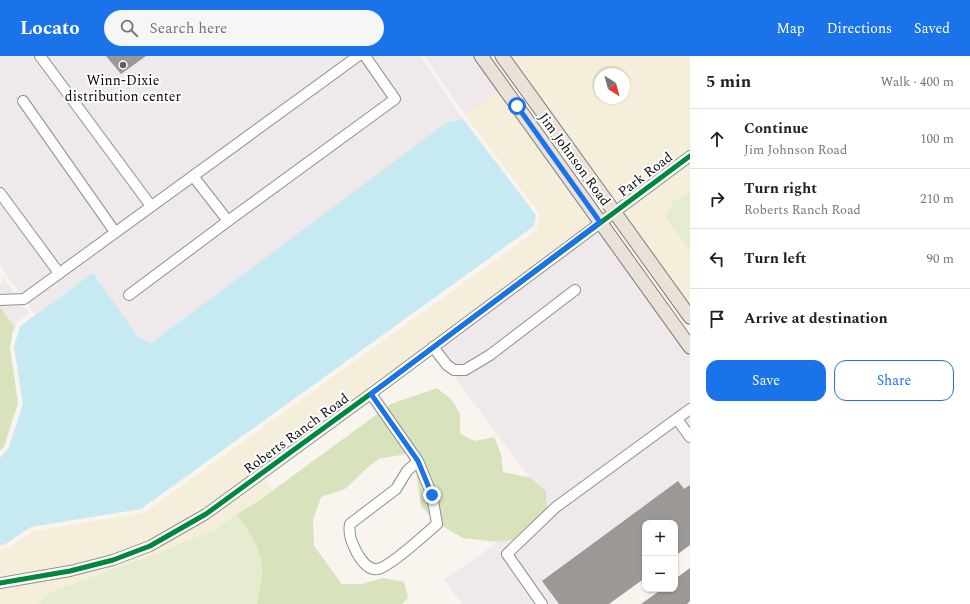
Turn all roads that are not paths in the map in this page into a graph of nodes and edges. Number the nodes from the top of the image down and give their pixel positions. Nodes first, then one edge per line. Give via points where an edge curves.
1 (40, 56) edge
2 (358, 56) edge
3 (365, 56) edge
4 (481, 56) edge
5 (493, 56) edge
6 (502, 56) edge
7 (23, 101) dead end
8 (535, 102) junction
9 (690, 156) edge
10 (193, 176) junction
11 (0, 192) edge
12 (151, 206) junction
13 (608, 217) junction
14 (228, 221) junction
15 (115, 232) junction
16 (59, 273) junction
17 (575, 290) dead end
18 (129, 295) dead end
19 (0, 300) edge
20 (690, 317) edge
21 (433, 347) junction
22 (690, 347) edge
23 (371, 394) junction
24 (690, 409) edge
25 (676, 419) junction
26 (690, 437) edge
27 (418, 461) junction
28 (0, 583) edge
29 (542, 604) edge

1 - 12 street
2 - 10 street
3 - 14 street via 395,99
4 - 13 main road, Jim Johnson Road via 517,106
5 - 8 main road via 520,93
6 - 8 main road, Jim Johnson Road
7 - 15 street
8 - 13 main road, Jim Johnson Road
9 - 13 street, Park Road
10 - 12 street
10 - 14 street
11 - 16 street
12 - 15 street
13 - 20 main road
13 - 21 street, Roberts Ranch Road
13 - 22 main road
14 - 18 street
15 - 16 street
16 - 19 street via 24,298
17 - 21 street via 490,355 465,370 454,370 447,365
21 - 23 street, Roberts Ranch Road
23 - 27 street
23 - 28 street, Roberts Ranch Road via 206,514 150,546 113,560 70,571
24 - 25 street
25 - 26 street
25 - 29 street via 556,507 507,554
27 - 27 street via 407,471 396,489 350,524 352,544 360,559 369,567 377,569 388,564 437,524 432,495

